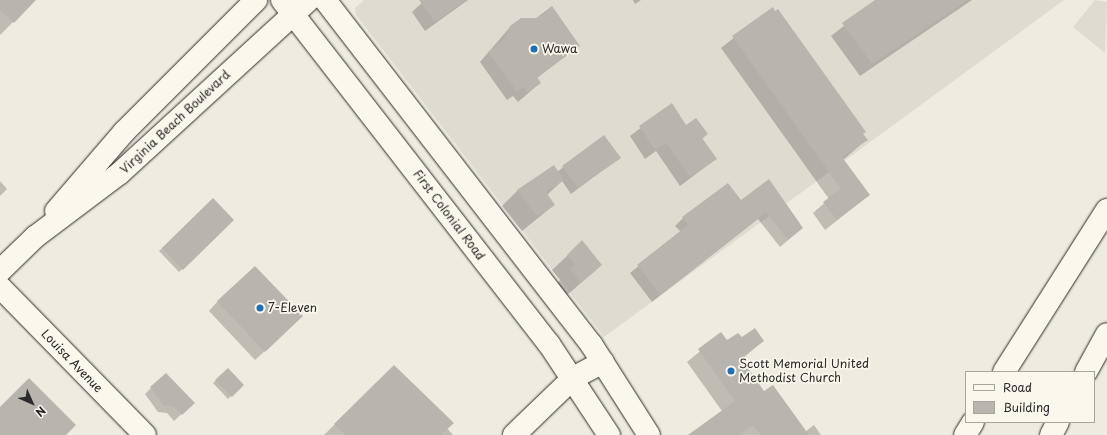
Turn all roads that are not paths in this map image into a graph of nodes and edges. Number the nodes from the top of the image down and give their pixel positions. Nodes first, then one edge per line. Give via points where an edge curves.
1 (256, 0) edge
2 (325, 0) edge
3 (294, 4) edge
4 (1107, 210) edge
5 (35, 237) junction
6 (0, 271) edge
7 (0, 287) edge
8 (1107, 334) edge
9 (603, 362) junction
10 (1005, 371) edge
11 (1087, 371) edge
12 (573, 378) junction
13 (972, 423) edge
14 (1057, 423) edge
15 (145, 435) edge
16 (514, 435) edge
17 (609, 435) edge
18 (649, 435) edge
19 (964, 435) edge
20 (1051, 435) edge

1 - 5 main road, Virginia Beach Boulevard via 102,154
2 - 9 main road
3 - 5 main road, Virginia Beach Boulevard via 120,173
3 - 12 main road, First Colonial Road
4 - 10 main road
5 - 6 main road, Virginia Beach Boulevard
7 - 15 main road, Louisa Avenue
8 - 11 main road
9 - 12 main road
9 - 18 main road
12 - 16 main road
12 - 17 main road, First Colonial Road
13 - 19 main road
14 - 20 main road

